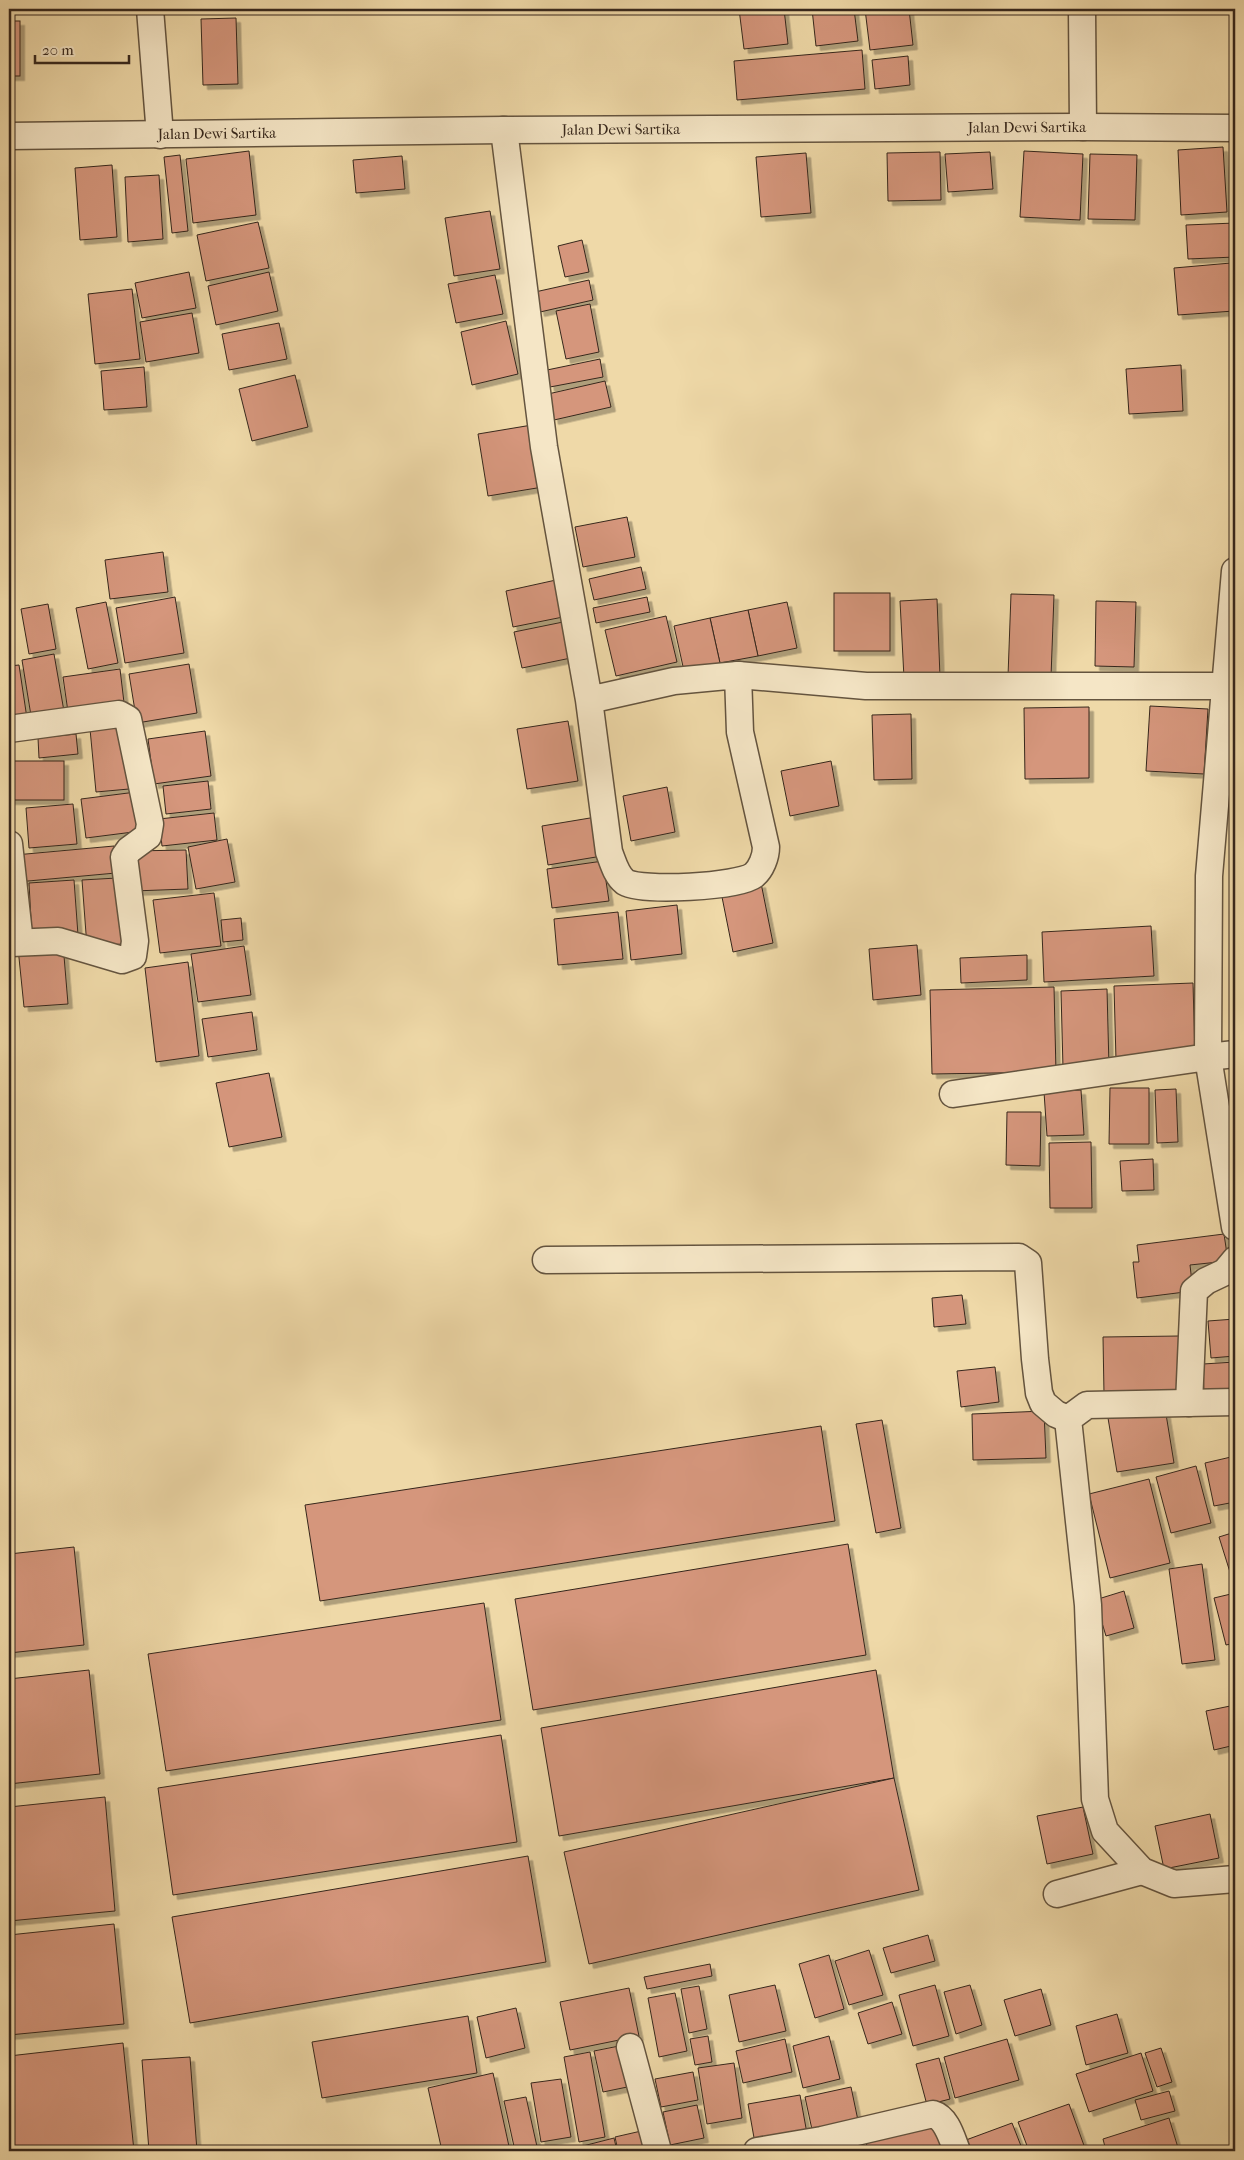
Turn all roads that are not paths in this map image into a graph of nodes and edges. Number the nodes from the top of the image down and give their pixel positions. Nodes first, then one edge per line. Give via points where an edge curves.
1 (150, 9) edge
2 (1082, 9) edge
3 (1083, 127) junction
4 (1235, 128) edge
5 (504, 130) junction
6 (160, 135) junction
7 (9, 136) edge
8 (1235, 571) edge
9 (738, 675) junction
10 (1225, 686) junction
11 (589, 700) junction
12 (9, 729) edge
13 (9, 844) edge
14 (10, 943) edge
15 (1235, 1054) edge
16 (1208, 1057) junction
17 (953, 1094) dead end
18 (1235, 1227) edge
19 (546, 1260) dead end
20 (1235, 1260) edge
21 (1235, 1402) edge
22 (1190, 1403) junction
23 (1068, 1419) junction
24 (1142, 1870) junction
25 (1235, 1879) edge
26 (1057, 1894) dead end
27 (630, 2047) dead end
28 (658, 2151) edge
29 (757, 2151) edge
30 (956, 2151) edge

1 - 6 street
2 - 3 street
3 - 4 street, Jalan Dewi Sartika
3 - 5 street, Jalan Dewi Sartika
5 - 6 street, Jalan Dewi Sartika
5 - 11 street via 544,447
6 - 7 street, Jalan Dewi Sartika
8 - 10 street
9 - 10 street via 866,686
9 - 11 street via 674,681
9 - 11 street via 740,732 766,853 754,874 732,883 646,887 631,885 620,877 609,852 605,832
10 - 16 street via 1209,876
12 - 14 street via 119,714 125,716 150,824 148,836 124,857 135,941 130,958 122,960 66,942
13 - 14 street via 19,934
15 - 16 street
16 - 17 street
16 - 18 street
19 - 23 street via 1019,1257 1028,1263 1039,1393 1043,1403
20 - 22 street via 1225,1272 1194,1291
21 - 22 street
22 - 23 street via 1087,1405
23 - 24 street via 1088,1605 1095,1799 1105,1831
24 - 25 street via 1174,1884
24 - 26 street
27 - 28 street
29 - 30 street via 822,2140 933,2114 943,2120

